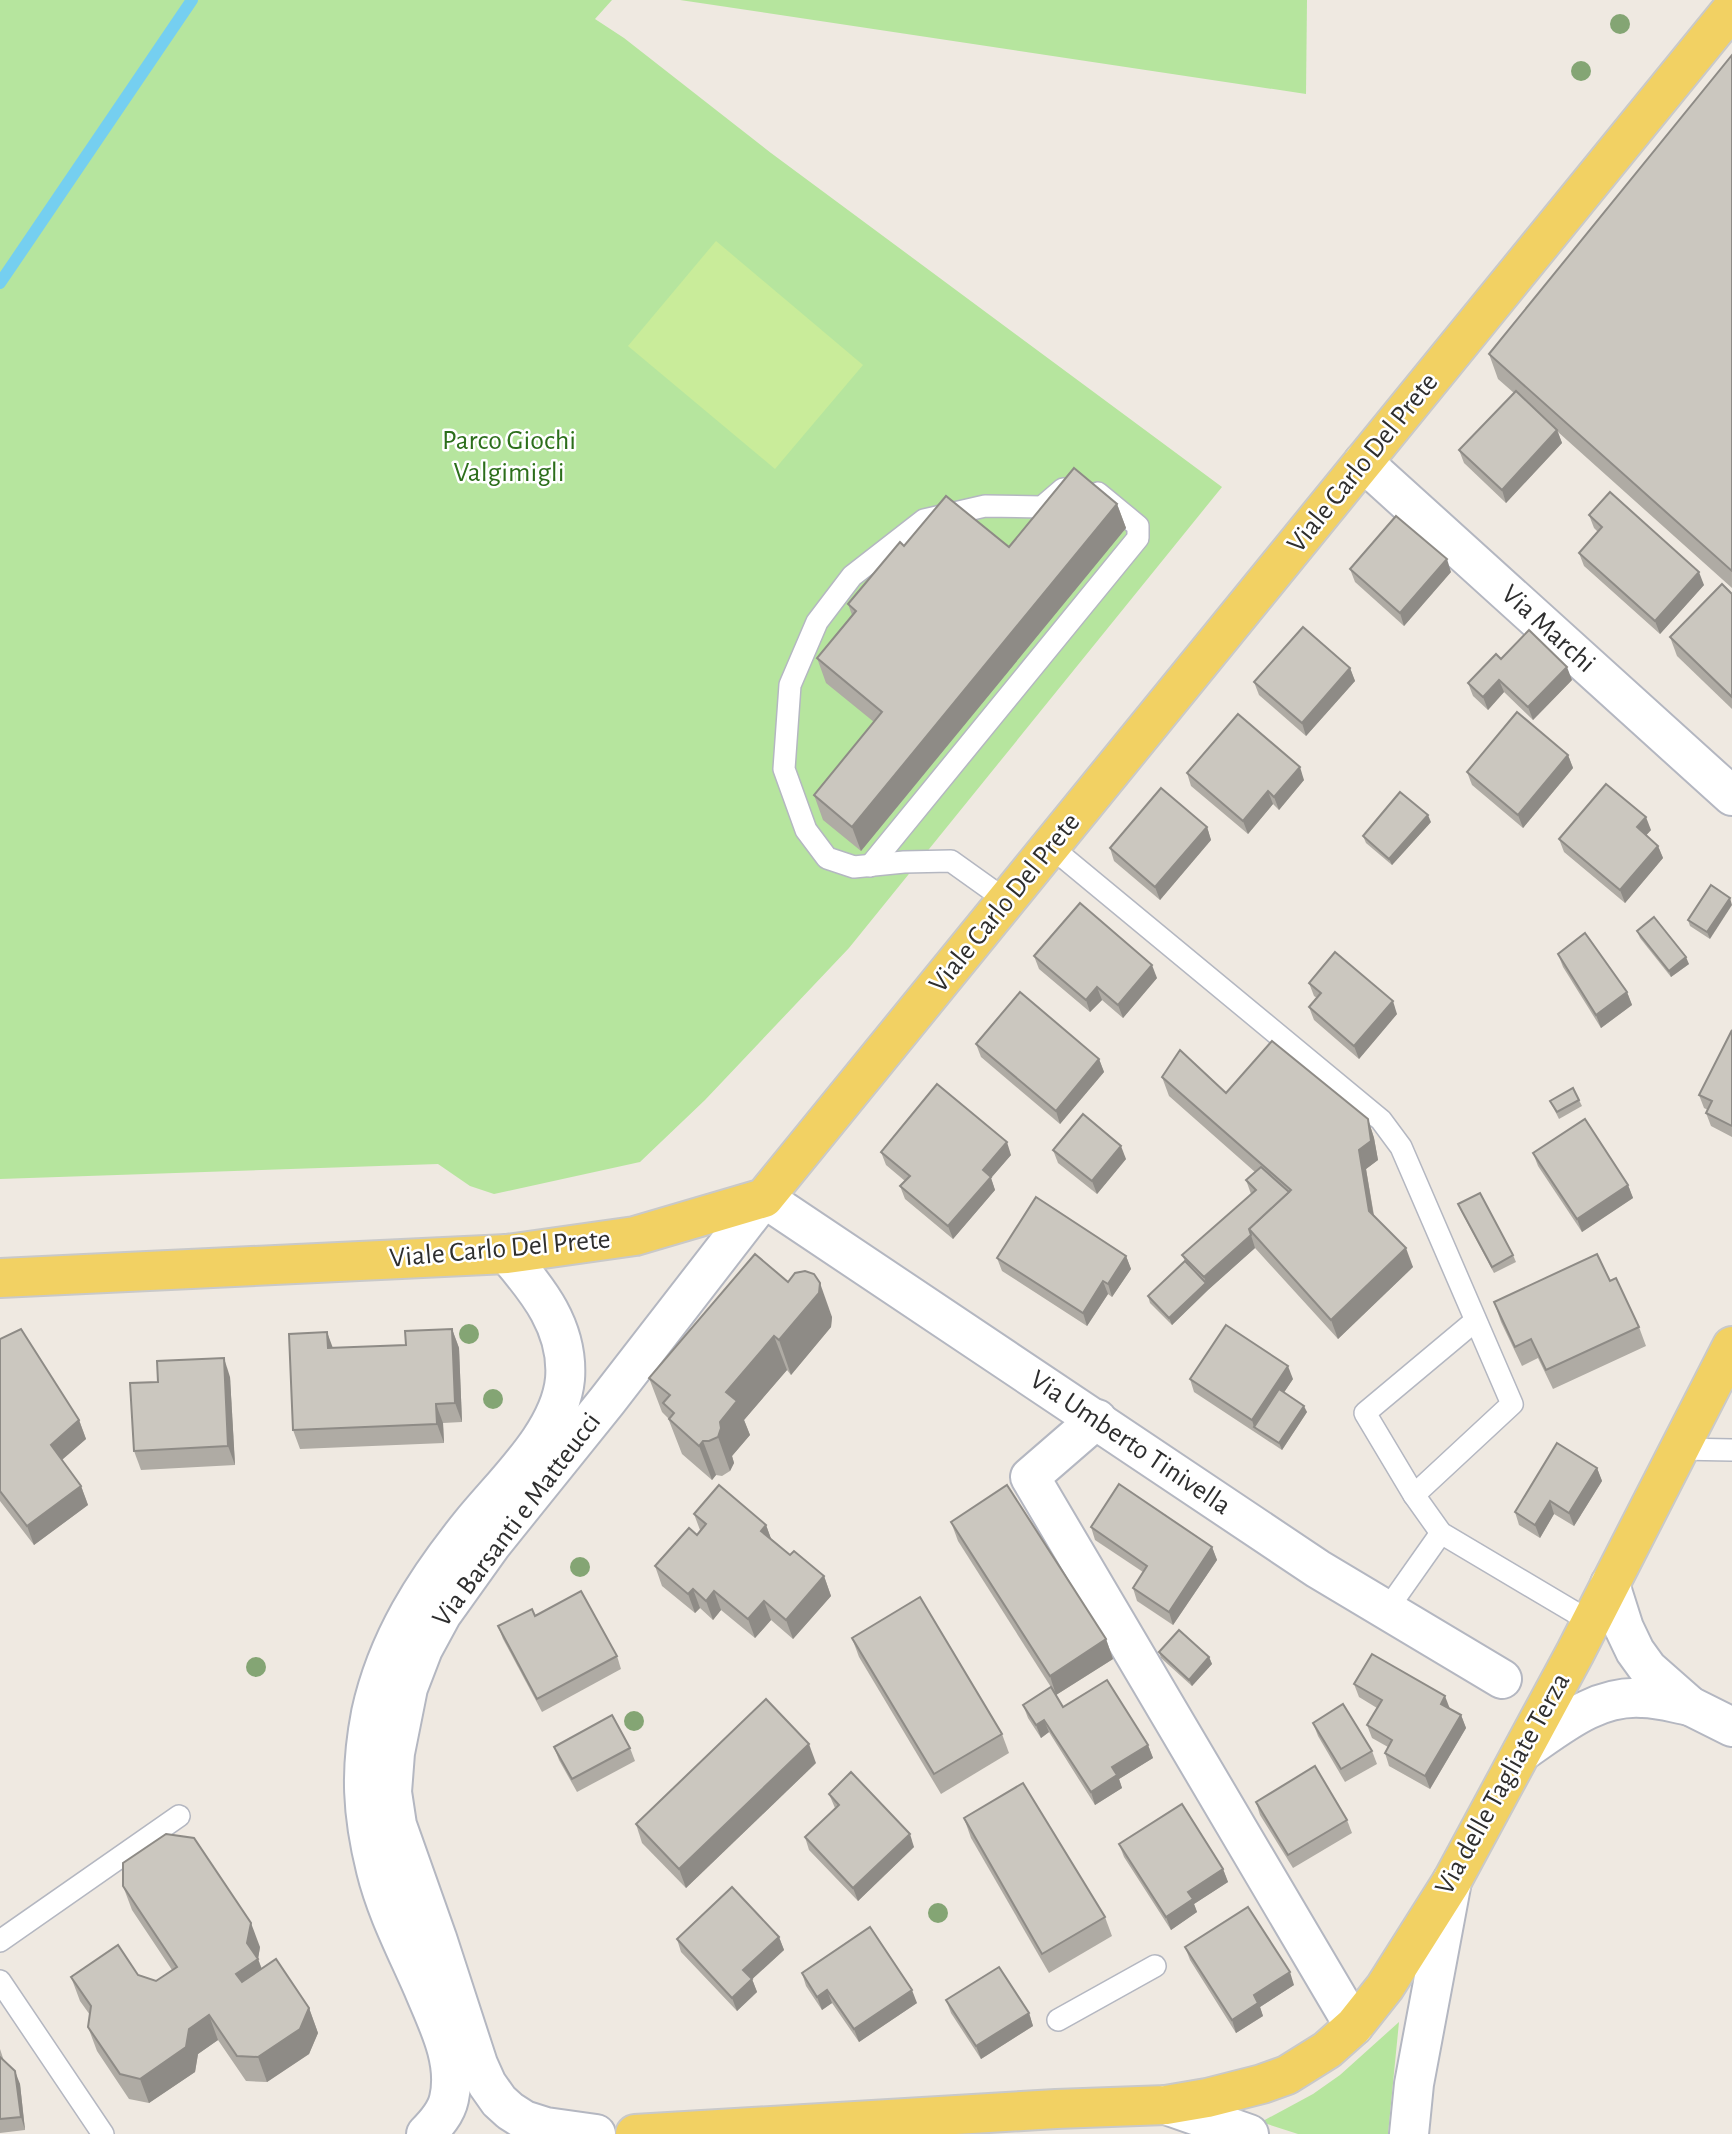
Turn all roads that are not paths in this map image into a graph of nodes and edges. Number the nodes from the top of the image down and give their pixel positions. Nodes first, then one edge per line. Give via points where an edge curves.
1 (1732, 9) edge
2 (1363, 462) junction
3 (1732, 796) edge
4 (1051, 846) junction
5 (870, 866) junction
6 (1007, 901) junction
7 (764, 1198) junction
8 (507, 1254) junction
9 (0, 1278) edge
10 (1475, 1321) junction
11 (1732, 1346) edge
12 (1097, 1419) junction
13 (1678, 1449) junction
14 (1732, 1450) edge
15 (1414, 1495) junction
16 (1441, 1533) junction
17 (1610, 1584) junction
18 (1386, 1611) junction
19 (1591, 1622) junction
20 (1502, 1679) dead end
21 (1690, 1706) junction
22 (1732, 1727) edge
23 (1522, 1752) junction
24 (179, 1816) dead end
25 (1452, 1881) junction
26 (0, 1941) edge
27 (1155, 1966) dead end
28 (0, 1981) edge
29 (1058, 2020) dead end
30 (1354, 2026) junction
31 (1166, 2105) junction
32 (103, 2134) edge
33 (426, 2134) edge
34 (596, 2134) edge
35 (635, 2134) edge
36 (1249, 2134) edge
37 (1409, 2134) edge

1 - 2 main road, Viale Carlo Del Prete
2 - 3 street, Via Marchi
2 - 4 main road, Viale Carlo Del Prete
4 - 6 main road, Viale Carlo Del Prete
4 - 10 lane via 1381,1120 1401,1147
5 - 5 lane via 1138,538 1138,526 1089,486 1069,484 1042,507 985,506 924,520 852,576 817,622 790,685 784,769 806,830 827,858 854,867
5 - 6 lane via 951,862
6 - 7 main road, Viale Carlo Del Prete
7 - 8 main road, Viale Carlo Del Prete via 635,1236
7 - 12 street, Via Umberto Tinivella
7 - 34 street, Via Barsanti e Matteucci via 442,1614 408,1688 395,1753 392,1792 397,1825 487,2084 499,2101 524,2120
8 - 9 main road, Viale Carlo Del Prete
8 - 33 street, Via Barsanti e Matteucci via 530,1280 559,1330 565,1364 561,1401 541,1439 441,1564 407,1617 373,1704 362,1781 377,1873 439,2026 451,2071 449,2100
10 - 15 lane via 1512,1404
10 - 15 lane via 1365,1413
11 - 13 main road, Via delle Tagliate Terza
12 - 18 street, Via Umberto Tinivella
12 - 30 street via 1030,1477
13 - 14 lane
13 - 17 main road, Via delle Tagliate Terza
15 - 16 lane
16 - 18 lane
16 - 19 lane
17 - 19 main road, Via delle Tagliate Terza
17 - 21 street via 1635,1651 1648,1669
18 - 20 street, Via Umberto Tinivella
19 - 23 main road, Via delle Tagliate Terza
21 - 22 street
21 - 23 street via 1644,1698 1603,1702
23 - 25 main road, Via delle Tagliate Terza
24 - 26 lane
25 - 30 main road, Via delle Tagliate Terza via 1385,1987
25 - 37 street
27 - 29 lane
28 - 32 lane
30 - 31 main road, Via delle Tagliate Terza via 1287,2075 1236,2092
31 - 35 main road
31 - 36 street

